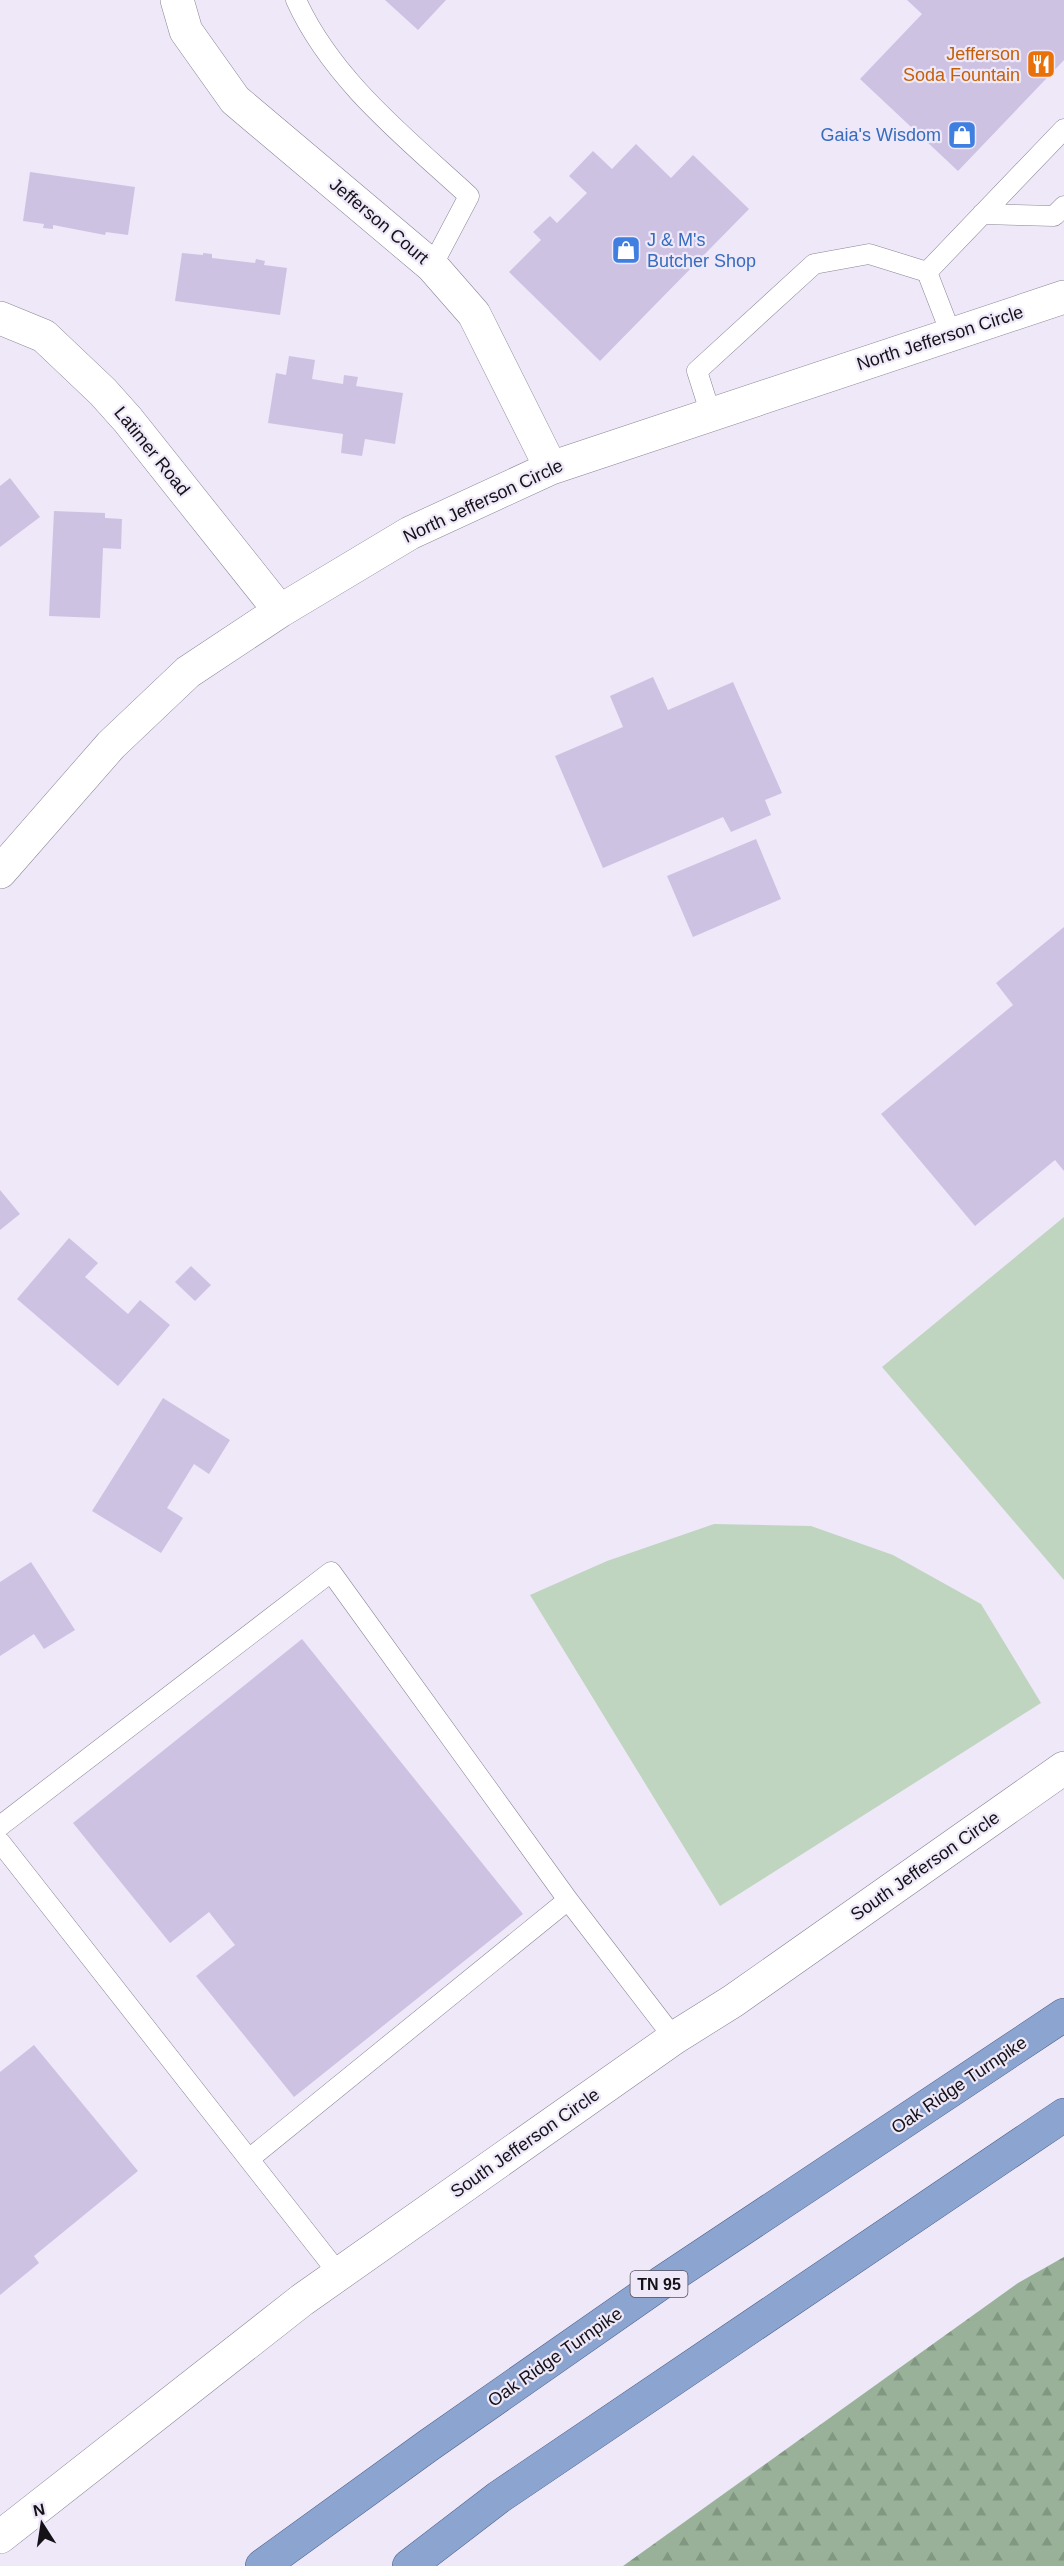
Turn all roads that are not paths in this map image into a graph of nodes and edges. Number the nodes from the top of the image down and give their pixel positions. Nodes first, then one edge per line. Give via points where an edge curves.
1 (177, 0) edge
2 (296, 0) edge
3 (1064, 129) edge
4 (1064, 206) edge
5 (982, 214) junction
6 (432, 266) junction
7 (927, 272) junction
8 (1064, 297) edge
9 (0, 318) edge
10 (951, 334) junction
11 (711, 415) junction
12 (551, 468) junction
13 (280, 611) junction
14 (0, 872) edge
15 (1064, 1768) edge
16 (0, 1826) edge
17 (0, 1842) edge
18 (568, 1900) junction
19 (1064, 2015) edge
20 (674, 2038) junction
21 (1064, 2115) edge
22 (249, 2159) junction
23 (339, 2274) junction
24 (0, 2537) edge
25 (262, 2566) edge
26 (409, 2566) edge

1 - 6 street, Jefferson Court via 186,31 235,100
2 - 6 lane via 309,28 351,83 469,196
3 - 5 lane
4 - 5 lane via 1054,216
5 - 7 lane
6 - 12 street, Jefferson Court via 474,314
7 - 10 lane
7 - 11 lane via 869,254 814,264 697,371
8 - 10 street, North Jefferson Circle
9 - 13 street, Latimer Road via 44,336 103,392
10 - 11 street, North Jefferson Circle
11 - 12 street, North Jefferson Circle
12 - 13 street, North Jefferson Circle via 410,533
13 - 14 street, North Jefferson Circle via 188,672 111,745
15 - 20 street, South Jefferson Circle via 742,1995
16 - 18 lane via 331,1572
17 - 22 lane
18 - 20 lane
18 - 22 lane
19 - 25 highway, Oak Ridge Turnpike / TN 95 via 662,2283
20 - 23 street, South Jefferson Circle
21 - 26 highway via 499,2497
22 - 23 lane
23 - 24 street, South Jefferson Circle

